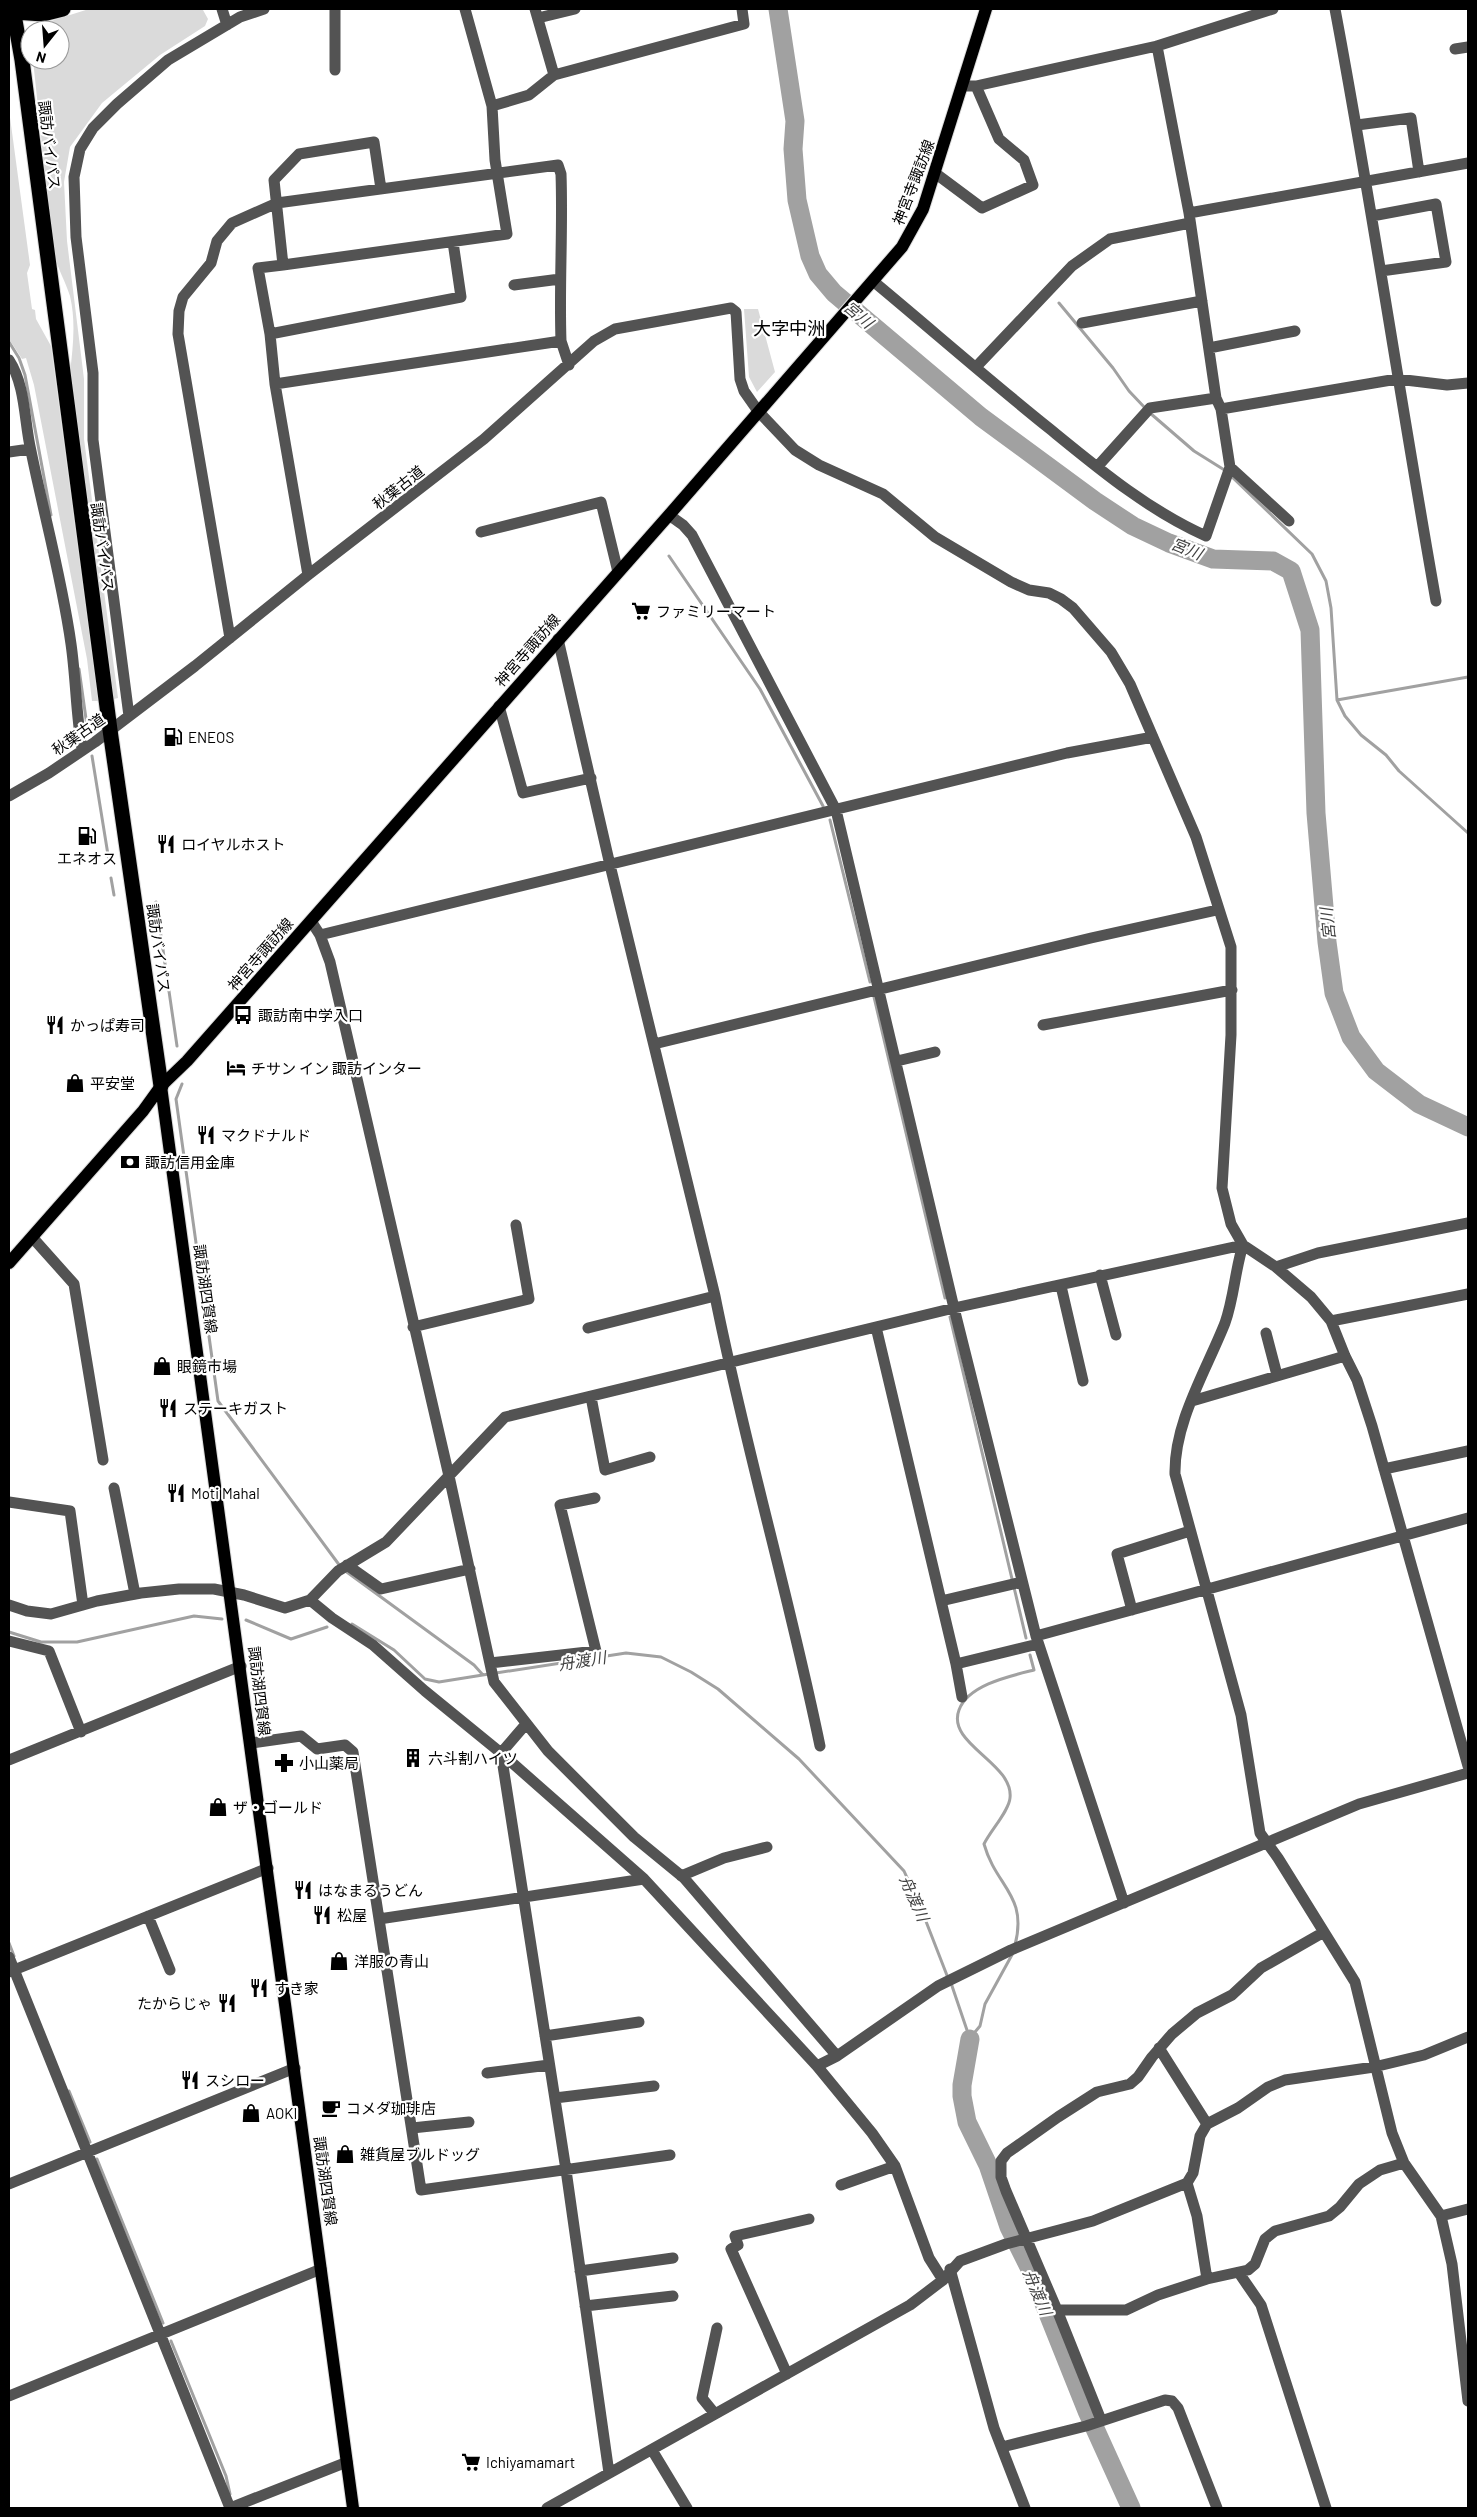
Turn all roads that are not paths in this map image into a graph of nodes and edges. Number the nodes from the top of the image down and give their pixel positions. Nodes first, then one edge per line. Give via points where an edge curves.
1 (63, 9) edge
2 (222, 9) edge
3 (264, 9) edge
4 (335, 9) edge
5 (465, 9) edge
6 (575, 9) edge
7 (742, 9) edge
8 (986, 9) edge
9 (1273, 9) edge
10 (1335, 9) edge
11 (14, 11) edge
12 (238, 13) edge
13 (536, 13) edge
14 (227, 26) junction
15 (1158, 46) junction
16 (1468, 47) edge
17 (1455, 49) dead end
18 (335, 70) dead end
19 (554, 75) junction
20 (970, 86) junction
21 (492, 106) junction
22 (1357, 125) junction
23 (1468, 163) edge
24 (1419, 172) junction
25 (498, 173) junction
26 (935, 173) junction
27 (1367, 181) junction
28 (381, 189) junction
29 (277, 203) junction
30 (1372, 216) junction
31 (1190, 218) junction
32 (453, 242) junction
33 (283, 265) junction
34 (1381, 271) junction
35 (560, 279) junction
36 (873, 281) junction
37 (514, 285) dead end
38 (1202, 301) junction
39 (1082, 323) dead end
40 (1295, 331) dead end
41 (270, 334) junction
42 (561, 341) junction
43 (1209, 348) junction
44 (10, 365) edge
45 (569, 365) junction
46 (976, 367) junction
47 (1397, 379) junction
48 (1468, 382) edge
49 (275, 384) junction
50 (1218, 403) junction
51 (758, 411) junction
52 (30, 449) junction
53 (9, 452) edge
54 (1097, 467) junction
55 (1230, 468) junction
56 (669, 515) junction
57 (1289, 521) dead end
58 (481, 532) dead end
59 (618, 572) junction
60 (308, 575) junction
61 (1436, 601) dead end
62 (230, 638) junction
63 (558, 640) junction
64 (500, 706) junction
65 (129, 716) junction
66 (110, 730) junction
67 (1153, 736) junction
68 (82, 749) junction
69 (591, 778) junction
70 (9, 796) edge
71 (836, 810) junction
72 (610, 865) junction
73 (1218, 910) junction
74 (311, 920) junction
75 (320, 935) junction
76 (880, 989) junction
77 (1232, 990) junction
78 (1043, 1025) dead end
79 (654, 1044) junction
80 (935, 1052) dead end
81 (897, 1061) junction
82 (161, 1086) junction
83 (1468, 1223) edge
84 (516, 1225) dead end
85 (32, 1238) junction
86 (1243, 1245) junction
87 (9, 1263) edge
88 (1276, 1267) junction
89 (1100, 1275) junction
90 (1061, 1286) junction
91 (1468, 1294) edge
92 (715, 1296) junction
93 (954, 1308) junction
94 (1332, 1321) junction
95 (413, 1327) junction
96 (876, 1327) junction
97 (588, 1328) dead end
98 (1266, 1333) dead end
99 (1116, 1335) dead end
100 (1345, 1356) junction
101 (728, 1363) junction
102 (1277, 1376) junction
103 (1084, 1381) dead end
104 (591, 1397) junction
105 (1192, 1401) junction
106 (1468, 1451) edge
107 (650, 1457) dead end
108 (103, 1460) dead end
109 (1384, 1469) junction
110 (449, 1476) junction
111 (114, 1488) dead end
112 (595, 1498) dead end
113 (9, 1502) edge
114 (1468, 1518) edge
115 (1190, 1531) junction
116 (1404, 1536) junction
117 (343, 1567) junction
118 (470, 1569) junction
119 (1022, 1582) junction
120 (1205, 1589) junction
121 (231, 1592) junction
122 (135, 1594) junction
123 (310, 1600) junction
124 (940, 1601) junction
125 (9, 1605) edge
126 (82, 1605) junction
127 (1132, 1610) junction
128 (1037, 1640) junction
129 (9, 1641) edge
130 (956, 1664) junction
131 (490, 1665) junction
132 (241, 1666) junction
133 (962, 1697) dead end
134 (526, 1724) junction
135 (81, 1732) junction
136 (251, 1743) junction
137 (820, 1746) dead end
138 (501, 1753) junction
139 (9, 1760) edge
140 (1468, 1766) edge
141 (1468, 1773) edge
142 (1268, 1842) junction
143 (767, 1847) dead end
144 (268, 1868) junction
145 (681, 1876) junction
146 (644, 1879) junction
147 (523, 1896) junction
148 (1124, 1903) junction
149 (148, 1916) junction
150 (379, 1919) junction
151 (1324, 1932) junction
152 (9, 1957) edge
153 (170, 1970) dead end
154 (11, 1971) edge
155 (639, 2022) dead end
156 (545, 2036) junction
157 (1468, 2037) edge
158 (1160, 2048) junction
159 (838, 2056) junction
160 (549, 2065) junction
161 (817, 2066) junction
162 (1374, 2067) junction
163 (295, 2068) junction
164 (487, 2073) dead end
165 (654, 2086) dead end
166 (555, 2098) junction
167 (468, 2122) dead end
168 (1207, 2124) junction
169 (412, 2128) junction
170 (87, 2153) junction
171 (670, 2155) dead end
172 (1404, 2163) junction
173 (895, 2166) junction
174 (566, 2170) junction
175 (1187, 2183) junction
176 (9, 2184) edge
177 (841, 2185) dead end
178 (1468, 2209) edge
179 (1441, 2216) junction
180 (809, 2219) dead end
181 (1028, 2240) junction
182 (674, 2258) dead end
183 (321, 2269) junction
184 (950, 2270) junction
185 (580, 2271) junction
186 (1239, 2272) junction
187 (1207, 2279) junction
188 (943, 2280) junction
189 (673, 2296) dead end
190 (585, 2306) junction
191 (1057, 2310) junction
192 (717, 2328) dead end
193 (161, 2335) junction
194 (787, 2374) junction
195 (9, 2396) edge
196 (1468, 2401) edge
197 (715, 2414) junction
198 (1100, 2421) junction
199 (1002, 2447) junction
200 (652, 2450) junction
201 (347, 2462) junction
202 (609, 2473) junction
203 (230, 2508) edge
204 (353, 2508) edge
205 (547, 2508) edge
206 (687, 2508) edge
207 (1025, 2508) edge
208 (1217, 2508) edge
209 (1326, 2508) edge

1 - 11 highway via 43,14
2 - 14 street
3 - 12 street
4 - 18 street
5 - 21 street
6 - 13 street
7 - 19 street via 744,24
8 - 20 main road, 神宮寺諏訪線
9 - 15 street
10 - 22 street
11 - 66 highway, 諏訪バイパス
12 - 14 street
13 - 19 street
14 - 65 street via 168,60 117,104 93,128 80,149 74,177 76,237 93,373 94,440
15 - 20 street
15 - 31 street
16 - 17 street
19 - 21 street via 529,95
20 - 26 main road, 神宮寺諏訪線
20 - 26 street via 999,139 1024,160 1033,185 982,208
21 - 25 street
22 - 24 street via 1411,118
22 - 27 street
23 - 24 street
24 - 27 street
25 - 28 street
25 - 32 street via 507,234
25 - 35 street via 558,165 563,239
26 - 36 main road, 神宮寺諏訪線 via 914,230
27 - 30 street
27 - 31 street
28 - 29 street
28 - 29 street via 374,142 299,154 274,180
29 - 33 street
29 - 62 street via 232,223 217,240 211,263 183,297 179,311 178,334
30 - 34 street
30 - 34 street via 1436,204 1446,262
31 - 38 street
31 - 46 street via 1110,240 1072,266
32 - 33 street
32 - 41 street via 461,297
33 - 41 street via 258,268
34 - 47 street
35 - 37 street
35 - 42 street
36 - 46 street
36 - 51 main road, 神宮寺諏訪線
38 - 39 street
38 - 43 street
40 - 43 street
41 - 49 street
42 - 45 street
42 - 49 street
43 - 50 street
44 - 52 street via 20,389
45 - 51 street, 秋葉古道 via 594,341 615,329 731,308 736,312 740,379
45 - 60 street, 秋葉古道 via 484,439
46 - 54 street
47 - 48 street via 1447,385
47 - 50 street
47 - 61 street
49 - 60 street
50 - 54 street via 1150,408
50 - 55 street
51 - 56 main road, 神宮寺諏訪線
51 - 67 street, 秋葉古道 via 795,450 819,465 883,494 936,537 1011,582 1061,598 1111,652 1130,684
52 - 53 street
52 - 68 street via 72,645
54 - 55 street via 1142,500 1206,536
55 - 57 street
56 - 59 main road, 神宮寺諏訪線
56 - 71 street via 692,535
58 - 59 street via 601,502
59 - 63 main road, 神宮寺諏訪線
60 - 62 street, 秋葉古道
62 - 65 street, 秋葉古道
63 - 64 main road, 神宮寺諏訪線
63 - 69 street
64 - 69 street via 523,792
64 - 74 main road, 神宮寺諏訪線
65 - 66 street, 秋葉古道
66 - 68 street, 秋葉古道
66 - 82 highway, 諏訪バイパス
67 - 71 street via 1067,753
67 - 73 street, 秋葉古道 via 1196,837
68 - 70 street, 秋葉古道
69 - 72 street
71 - 72 street
71 - 76 street
72 - 75 street
72 - 79 street
73 - 76 street
73 - 77 street, 秋葉古道 via 1231,947
74 - 75 street
74 - 82 main road, 神宮寺諏訪線
75 - 95 street via 330,962
76 - 79 street
76 - 81 street
77 - 78 street
77 - 86 street, 秋葉古道 via 1222,1188 1231,1224
79 - 92 street
80 - 81 street
81 - 93 street
82 - 85 main road, 神宮寺諏訪線
82 - 121 main road, 諏訪湖四賀線
83 - 88 street via 1318,1253
84 - 95 street via 529,1299
85 - 87 main road, 神宮寺諏訪線
85 - 108 street via 74,1284
86 - 88 street
86 - 89 street
86 - 105 street via 1226,1320
88 - 94 street via 1311,1297
89 - 90 street
89 - 99 street
90 - 93 street
90 - 103 street
91 - 94 street
92 - 97 street
92 - 101 street
93 - 96 street
93 - 119 street
94 - 100 street
95 - 110 street
96 - 101 street
96 - 124 street
98 - 102 street
100 - 102 street
100 - 109 street via 1357,1380
101 - 104 street
101 - 137 street via 802,1656
102 - 105 street
104 - 107 street via 605,1470
104 - 110 street via 505,1417
105 - 115 street via 1175,1454 1175,1474
106 - 109 street
109 - 116 street
110 - 117 street via 386,1542
110 - 118 street
111 - 122 street
112 - 131 street via 560,1505 596,1651
113 - 126 street via 70,1511
114 - 116 street
115 - 120 street
115 - 127 street via 1117,1554
116 - 120 street
116 - 140 street
117 - 118 street via 381,1588
117 - 123 street
118 - 131 street
119 - 124 street
119 - 128 street
120 - 127 street
120 - 142 street via 1241,1715 1260,1833
121 - 122 street via 179,1589
121 - 123 street via 285,1608
121 - 132 main road, 諏訪湖四賀線
122 - 126 street
123 - 138 street via 373,1645
124 - 130 street
125 - 126 street via 51,1614
127 - 128 street
128 - 130 street
128 - 148 street
129 - 135 street via 49,1650
130 - 133 street
131 - 134 street via 493,1680
132 - 135 street
132 - 136 main road, 諏訪湖四賀線
134 - 138 street
134 - 145 street via 548,1751 634,1836
135 - 139 street
136 - 144 main road, 諏訪湖四賀線
136 - 150 street via 300,1736 316,1748 345,1745 353,1752
138 - 146 street
138 - 147 street
141 - 142 street via 1359,1804
142 - 148 street
142 - 151 street
143 - 145 street via 724,1858
144 - 149 street
144 - 163 main road, 諏訪湖四賀線
145 - 159 street
146 - 147 street
146 - 161 street
147 - 150 street
147 - 156 street
148 - 159 street via 956,1976
149 - 153 street
149 - 154 street
150 - 169 street
151 - 158 street via 1261,1968 1232,1995 1197,2013
151 - 162 street via 1355,1982 1365,2015
152 - 154 street
154 - 170 street
155 - 156 street
156 - 160 street
157 - 162 street via 1424,2055
158 - 168 street
158 - 181 street via 1130,2084 1097,2092 1001,2160 1001,2177
159 - 161 street
160 - 164 street
160 - 166 street
161 - 173 street
162 - 168 street via 1285,2080
162 - 172 street via 1392,2133
163 - 170 street
163 - 183 main road, 諏訪湖四賀線
165 - 166 street
166 - 174 street
167 - 169 street
168 - 175 street via 1200,2136 1194,2173
169 - 174 street via 421,2190
170 - 176 street
170 - 193 street
171 - 174 street
172 - 179 street
172 - 186 street via 1380,2170 1360,2184 1329,2216 1275,2231 1265,2239 1254,2264
173 - 177 street
173 - 188 street via 930,2258
174 - 185 street
175 - 181 street via 1092,2221
175 - 187 street via 1197,2216
178 - 179 street
179 - 196 street via 1452,2264
180 - 194 street via 735,2236 738,2245 731,2249
181 - 184 street via 1006,2244 960,2261
181 - 191 street
182 - 185 street
183 - 193 street
183 - 201 main road, 諏訪湖四賀線
184 - 188 street
184 - 199 street
185 - 190 street
186 - 187 street
186 - 209 street via 1261,2305
187 - 191 street via 1126,2310
188 - 194 street via 910,2305
189 - 190 street
190 - 202 street
191 - 198 street
192 - 197 street via 702,2398
193 - 195 street
193 - 203 street
194 - 197 street
197 - 200 street
198 - 199 street
198 - 208 street via 1165,2400 1172,2401 1178,2408
199 - 207 street
200 - 202 street
200 - 206 street
201 - 203 street
201 - 204 main road, 諏訪湖四賀線
202 - 205 street

